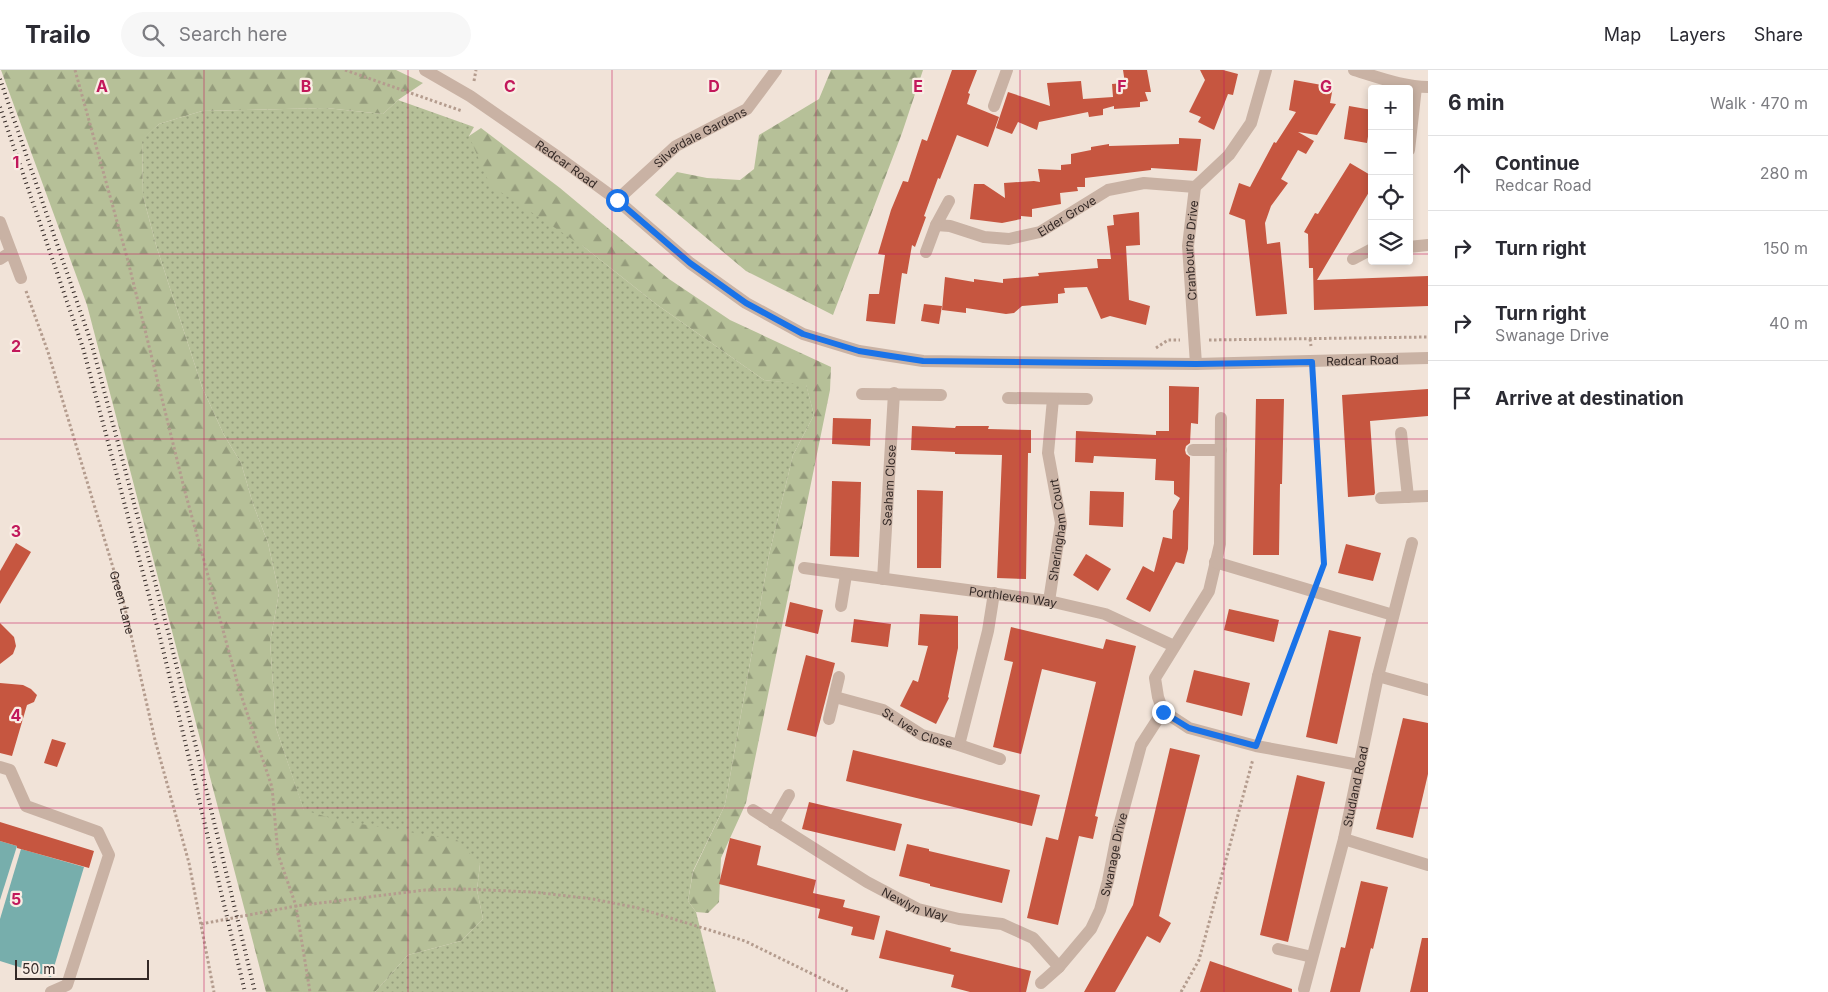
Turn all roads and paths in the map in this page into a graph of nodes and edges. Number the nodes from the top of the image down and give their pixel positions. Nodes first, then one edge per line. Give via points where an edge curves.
1 (75, 70) edge
2 (345, 70) edge
3 (776, 70) edge
4 (1266, 70) edge
5 (1354, 70) edge
6 (427, 71) edge
7 (1005, 74) edge
8 (1422, 87) edge
9 (994, 106) dead end
10 (465, 112) dead end
11 (1413, 131) edge
12 (1195, 187) junction
13 (617, 200) junction
14 (949, 201) dead end
15 (0, 222) edge
16 (936, 225) junction
17 (1428, 245) edge
18 (1413, 247) edge
19 (1368, 251) edge
20 (926, 252) dead end
21 (6, 256) edge
22 (1353, 259) dead end
23 (21, 278) joint
24 (1428, 337) edge
25 (1195, 340) junction
26 (1154, 350) dead end
27 (1428, 358) edge
28 (1312, 362) junction
29 (1196, 364) junction
30 (894, 393) junction
31 (862, 394) dead end
32 (941, 394) dead end
33 (1008, 398) dead end
34 (1053, 399) junction
35 (1087, 399) dead end
36 (1221, 418) dead end
37 (1402, 432) dead end
38 (1193, 450) dead end
39 (1221, 450) junction
40 (1428, 496) edge
41 (1408, 497) junction
42 (1381, 498) dead end
43 (1412, 542) dead end
44 (1215, 562) junction
45 (804, 568) dead end
46 (846, 575) junction
47 (883, 579) junction
48 (1314, 591) junction
49 (994, 593) junction
50 (1049, 601) junction
51 (842, 606) dead end
52 (1393, 615) junction
53 (1174, 646) junction
54 (1378, 676) junction
55 (840, 677) dead end
56 (1428, 690) edge
57 (835, 697) junction
58 (1163, 712) junction
59 (829, 719) dead end
60 (959, 745) junction
61 (1256, 746) junction
62 (1000, 759) dead end
63 (1359, 765) junction
64 (0, 767) edge
65 (789, 795) dead end
66 (753, 810) dead end
67 (773, 823) junction
68 (1344, 840) junction
69 (1428, 865) edge
70 (296, 906) junction
71 (200, 924) junction
72 (1278, 949) dead end
73 (1312, 957) junction
74 (1059, 967) junction
75 (1041, 983) dead end
76 (1304, 989) dead end
77 (50, 992) edge
78 (214, 992) edge
79 (310, 992) edge
80 (849, 992) edge
81 (1181, 992) edge

1 - 70 path via 240,692 272,787 278,854
2 - 10 path
3 - 13 street, Silverdale Gardens via 747,109 676,146
4 - 12 street, Cranbourne Drive via 1251,123 1229,155
5 - 8 street
6 - 13 street, Redcar Road via 509,122
7 - 9 street
8 - 11 street
12 - 16 street, Elder Grove via 1144,183 1108,190 1040,232 1009,239 984,237
12 - 25 street, Cranbourne Drive via 1188,246
13 - 29 street, Redcar Road via 690,263 746,303 803,334 859,351 923,361
14 - 16 street
15 - 21 street
16 - 20 street
17 - 18 street
19 - 22 street
21 - 23 street
23 - 71 path, Green Lane via 48,352 124,604 155,740 189,863
24 - 25 path
25 - 26 path via 1168,340
25 - 29 street, Cranbourne Drive
27 - 28 street, Redcar Road
28 - 29 street, Redcar Road
28 - 48 path via 1324,564
30 - 31 street
30 - 32 street
30 - 47 street, Seaham Close
33 - 34 street
34 - 35 street
34 - 50 street, Sheringham Court via 1048,453 1062,523
36 - 39 street
37 - 41 street
38 - 39 street
39 - 44 street via 1220,544
40 - 41 street
41 - 42 street
43 - 52 street, Studland Road
44 - 48 street
44 - 53 street via 1209,591
45 - 46 street, Porthleven Way
46 - 47 street, Porthleven Way
46 - 51 street
47 - 49 street, Porthleven Way
48 - 52 street
48 - 61 path
49 - 50 street, Porthleven Way
49 - 60 street via 988,631
50 - 53 street, Porthleven Way via 1105,614
52 - 54 street, Studland Road
53 - 58 street via 1155,678
54 - 56 street
54 - 63 street, Studland Road
55 - 57 street
57 - 59 street
57 - 60 street, St. Ives Close via 883,710 922,735
58 - 61 street via 1189,728
58 - 74 street, Swanage Drive via 1141,745 1100,910 1091,929
60 - 62 street, St. Ives Close
61 - 63 street
61 - 81 path via 1200,960
63 - 68 street, Studland Road
64 - 77 street via 10,770 26,806 98,832 109,855 67,985
65 - 67 street
66 - 67 street, Newlyn Way
67 - 74 street, Newlyn Way via 867,882 918,909 959,919 1002,924 1033,938
68 - 69 street
68 - 73 street, Studland Road
70 - 71 path
70 - 79 path
70 - 80 path via 425,890 533,892 593,900 638,908 745,941
71 - 78 path, Green Lane
72 - 73 street
73 - 76 street, Studland Road
74 - 75 street, Swanage Drive

